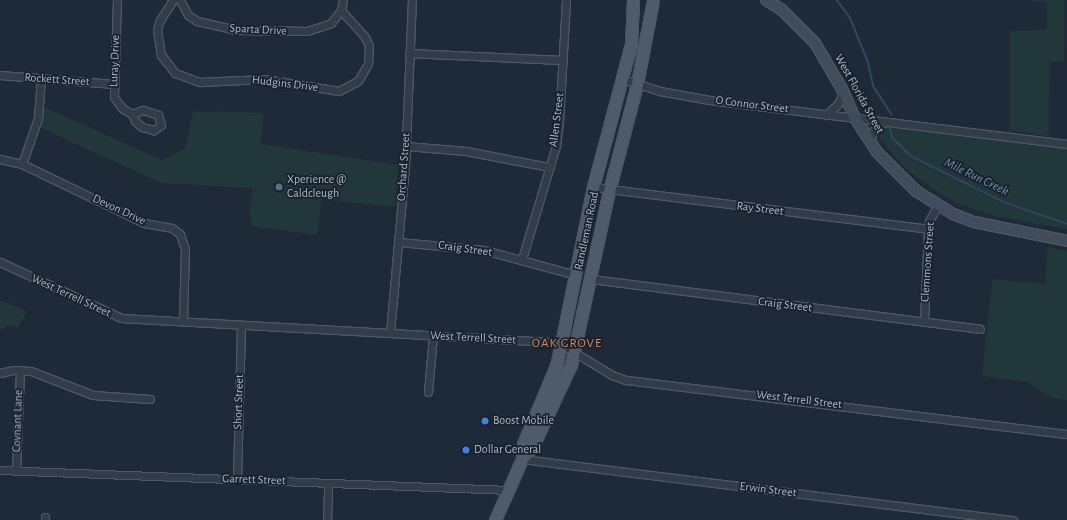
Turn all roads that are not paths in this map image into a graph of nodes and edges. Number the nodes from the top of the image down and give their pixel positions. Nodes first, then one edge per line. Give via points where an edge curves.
1 (117, 0) edge
2 (173, 0) edge
3 (180, 0) edge
4 (343, 0) edge
5 (412, 0) edge
6 (566, 0) edge
7 (633, 0) edge
8 (653, 0) edge
9 (766, 0) edge
10 (341, 10) junction
11 (409, 53) junction
12 (562, 60) junction
13 (0, 75) edge
14 (41, 78) junction
15 (623, 80) junction
16 (114, 84) junction
17 (637, 84) junction
18 (843, 92) junction
19 (132, 114) dead end
20 (826, 115) junction
21 (855, 118) junction
22 (884, 122) junction
23 (870, 141) junction
24 (1067, 144) edge
25 (406, 146) junction
26 (0, 159) edge
27 (22, 164) junction
28 (549, 167) junction
29 (593, 187) junction
30 (609, 190) junction
31 (938, 205) junction
32 (928, 229) junction
33 (1067, 241) edge
34 (399, 242) junction
35 (522, 259) junction
36 (0, 262) edge
37 (576, 275) junction
38 (591, 279) junction
39 (182, 321) junction
40 (924, 322) junction
41 (241, 325) junction
42 (980, 329) dead end
43 (390, 333) junction
44 (433, 336) junction
45 (561, 344) junction
46 (574, 351) junction
47 (20, 370) junction
48 (0, 373) edge
49 (428, 392) dead end
50 (150, 399) dead end
51 (1067, 434) edge
52 (522, 459) junction
53 (0, 470) edge
54 (16, 471) junction
55 (237, 479) junction
56 (328, 483) junction
57 (508, 490) junction
58 (327, 520) edge
59 (495, 520) edge
60 (1013, 520) edge

1 - 16 street, Luray Drive
2 - 10 street, Hudgins Drive via 160,20 157,30 161,55 175,73 200,82 265,79 339,91 358,81 368,64 369,46 365,37
3 - 10 street, Sparta Drive via 188,15 197,21 214,27 253,31 300,32 322,28 331,23
4 - 10 street
5 - 11 street, Orchard Street
6 - 12 street, Allen Street
7 - 15 main road, Randleman Road via 631,44
8 - 17 main road, Randleman Road
9 - 18 main road, West Florida Street via 782,10 815,43
11 - 12 street
11 - 25 street, Orchard Street
12 - 28 street, Allen Street via 559,122
13 - 14 street, Rockett Street
14 - 16 street, Rockett Street
14 - 27 street via 38,118
15 - 17 street, O Connor Street
15 - 29 main road, Randleman Road
16 - 19 street, Luray Drive via 117,103
17 - 20 street, O Connor Street via 709,100
17 - 30 main road, Randleman Road
18 - 20 street via 838,104
18 - 21 main road, West Florida Street
20 - 21 street, O Connor Street
21 - 22 street, O Connor Street
21 - 23 main road, West Florida Street
22 - 23 street via 874,131
22 - 24 street, O Connor Street
23 - 31 main road, West Florida Street via 898,175
25 - 28 street via 466,151
25 - 34 street, Orchard Street
26 - 27 street, Devon Drive
27 - 39 street, Devon Drive via 144,223 172,228 180,234 185,249
28 - 35 street, Allen Street
29 - 30 street, Ray Street
29 - 37 main road, Randleman Road
30 - 32 street, Ray Street
30 - 38 main road, Randleman Road
31 - 32 street, Clemmons Street via 929,221
31 - 33 main road, West Florida Street via 974,222
32 - 40 street, Clemmons Street
34 - 35 street, Craig Street via 484,250
34 - 43 street, Orchard Street
35 - 37 street, Craig Street
36 - 39 street, West Terrell Street via 110,315 131,319
37 - 45 main road, Randleman Road
38 - 40 street, Craig Street via 604,283
38 - 46 main road, Randleman Road
39 - 41 street, West Terrell Street
40 - 42 street, Craig Street
41 - 43 street, West Terrell Street
41 - 55 street, Short Street
43 - 44 street, West Terrell Street
44 - 45 street, West Terrell Street
44 - 49 street
45 - 46 street, West Terrell Street
45 - 52 main road, Randleman Road via 556,366 523,444
46 - 51 street, West Terrell Street via 612,375 626,380
46 - 52 main road, Randleman Road via 548,416 533,446
47 - 48 street
47 - 50 street via 38,373 93,395
47 - 54 street, Covnant Lane
52 - 57 main road, Randleman Road
52 - 60 street, Erwin Street
53 - 54 street, Garrett Street
54 - 55 street, Garrett Street
55 - 56 street, Garrett Street
56 - 57 street, Garrett Street
56 - 58 street
57 - 59 main road, Randleman Road

